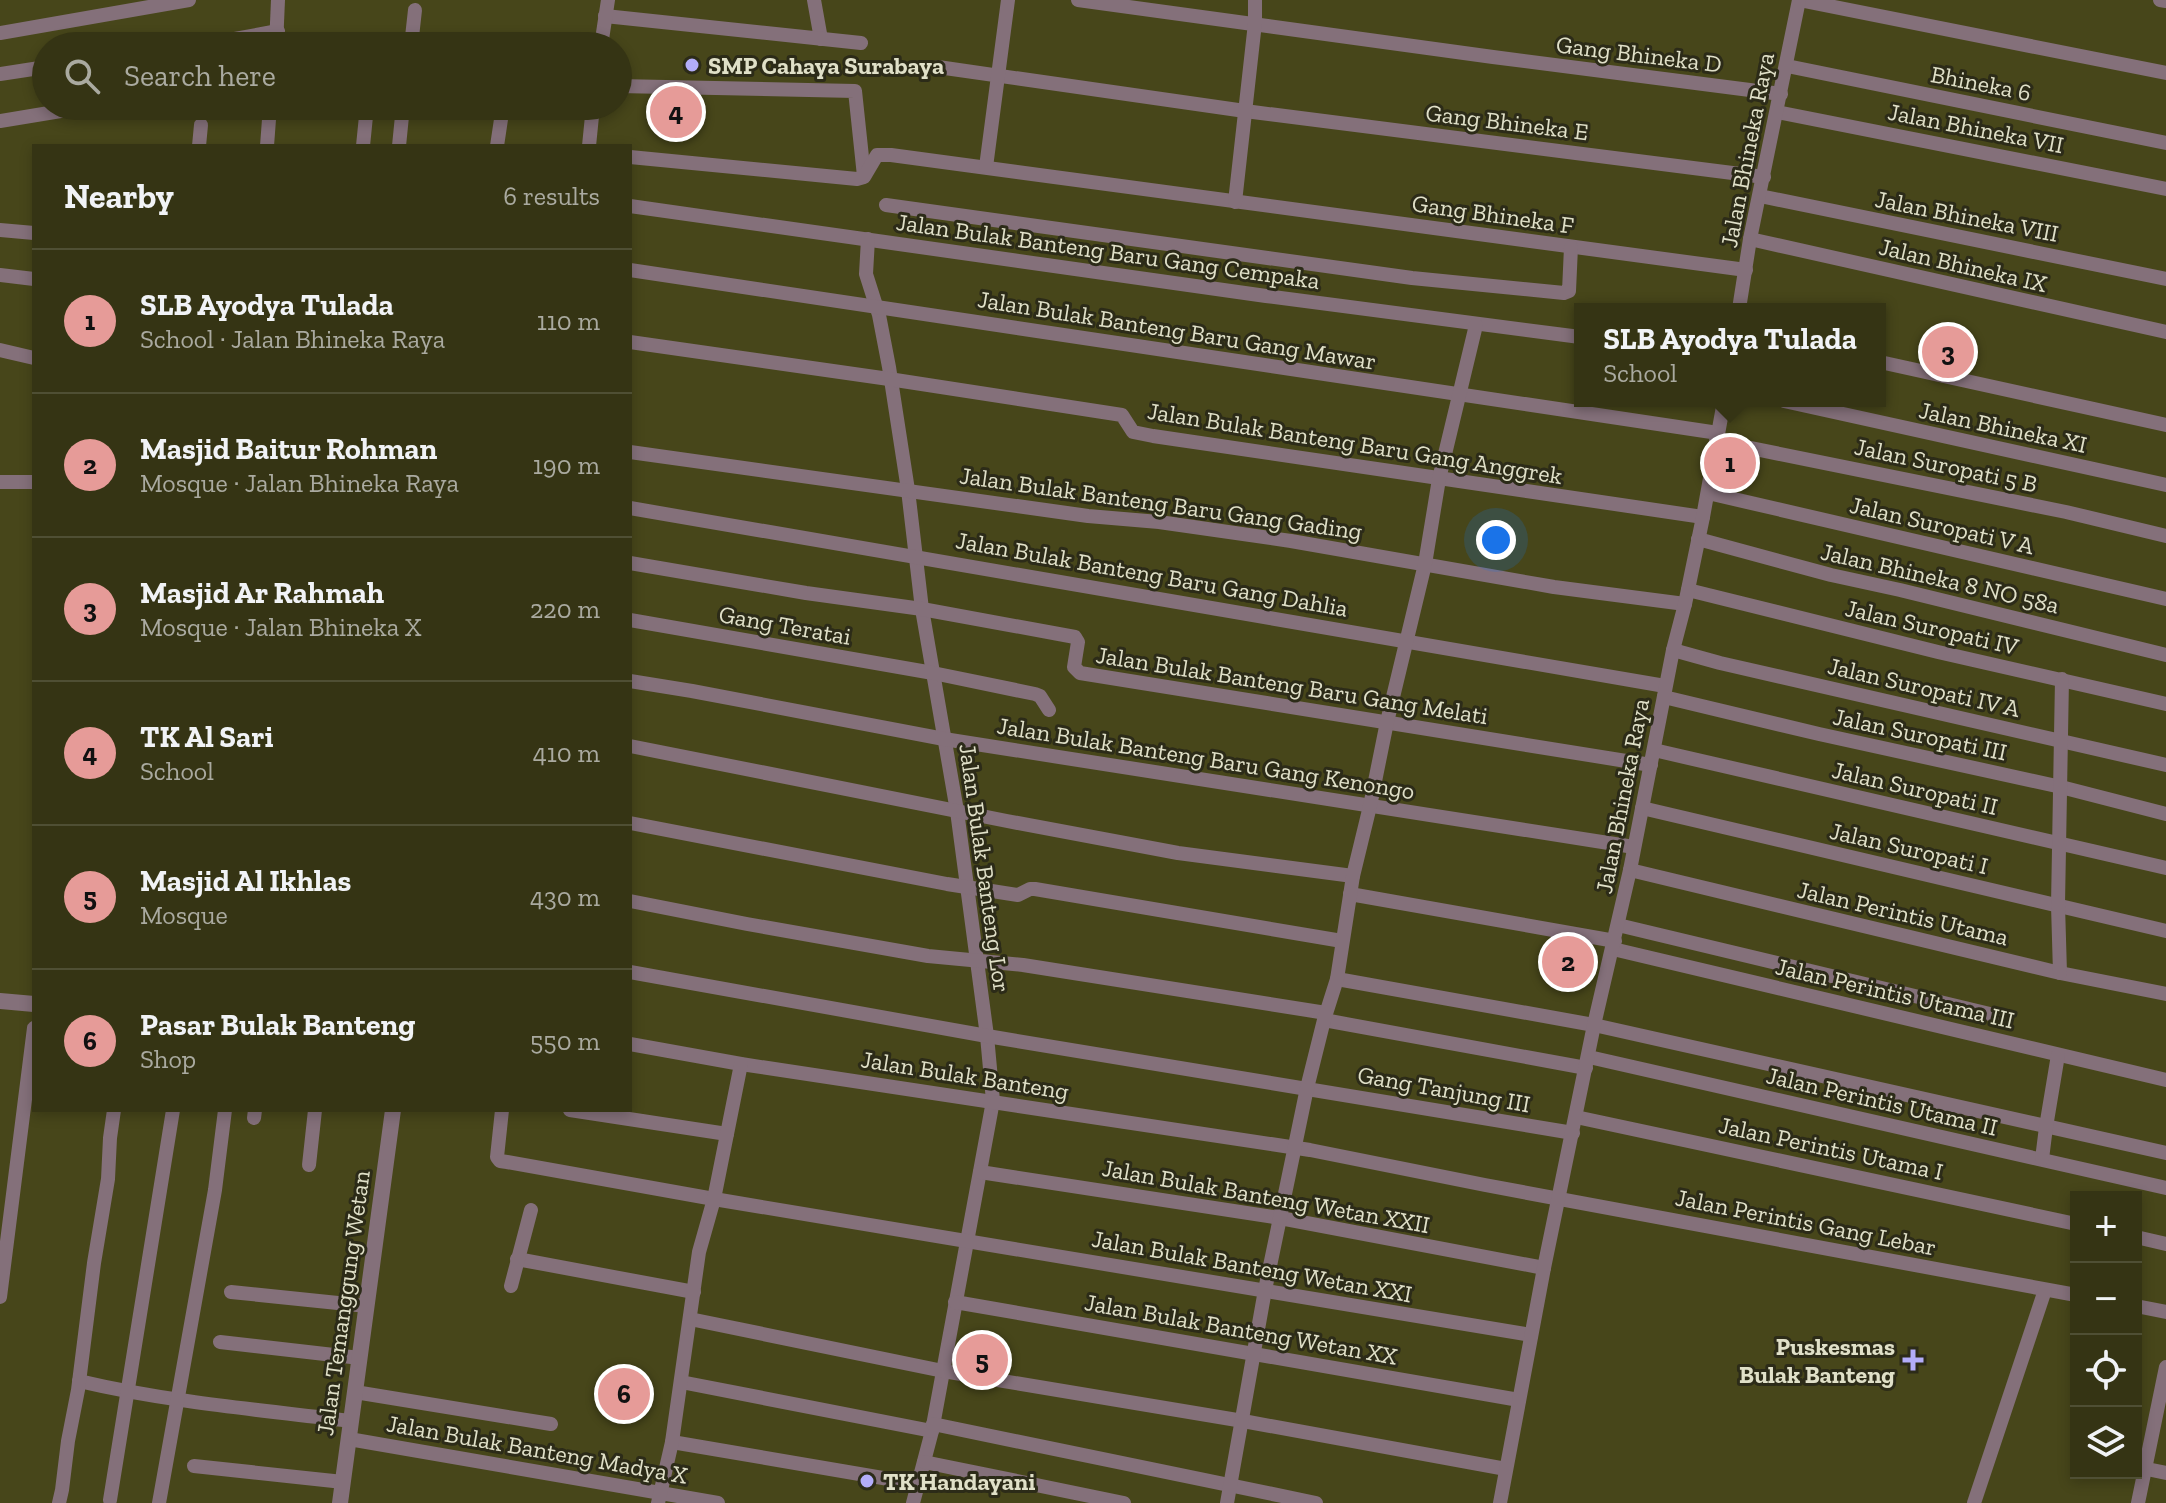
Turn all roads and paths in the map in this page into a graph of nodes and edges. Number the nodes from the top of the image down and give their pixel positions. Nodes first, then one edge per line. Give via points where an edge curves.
1 (189, 0) edge
2 (278, 0) edge
3 (608, 0) edge
4 (814, 0) edge
5 (1008, 0) edge
6 (1078, 0) edge
7 (1255, 0) edge
8 (1799, 0) edge
9 (2160, 0) edge
10 (2166, 1) edge
11 (415, 10) dead end
12 (605, 16) junction
13 (1255, 23) junction
14 (277, 32) edge
15 (413, 32) edge
16 (603, 32) edge
17 (0, 33) edge
18 (821, 39) junction
19 (861, 43) dead end
20 (1787, 66) junction
21 (938, 67) dead end
22 (32, 69) edge
23 (2166, 73) edge
24 (0, 74) edge
25 (998, 75) junction
26 (632, 86) edge
27 (1781, 94) junction
28 (1245, 111) junction
29 (1777, 112) junction
30 (32, 116) edge
31 (269, 120) edge
32 (366, 120) edge
33 (402, 120) edge
34 (501, 120) edge
35 (592, 120) edge
36 (0, 121) edge
37 (201, 125) dead end
38 (2166, 143) edge
39 (199, 144) edge
40 (267, 144) edge
41 (363, 144) edge
42 (399, 144) edge
43 (497, 144) edge
44 (589, 144) edge
45 (632, 157) edge
46 (986, 167) junction
47 (864, 177) junction
48 (1764, 177) junction
49 (2166, 189) edge
50 (1760, 196) junction
51 (1235, 202) junction
52 (886, 205) dead end
53 (632, 206) edge
54 (0, 230) edge
55 (32, 233) edge
56 (868, 239) junction
57 (1750, 239) junction
58 (1571, 247) junction
59 (632, 270) edge
60 (1746, 270) junction
61 (0, 275) edge
62 (32, 279) edge
63 (2166, 279) edge
64 (1740, 303) edge
65 (876, 306) junction
66 (1476, 325) junction
67 (2166, 332) edge
68 (1574, 336) edge
69 (632, 342) edge
70 (0, 350) edge
71 (32, 358) edge
72 (1886, 363) edge
73 (889, 379) junction
74 (1458, 395) junction
75 (1723, 407) edge
76 (1811, 407) edge
77 (2166, 425) edge
78 (1717, 437) junction
79 (632, 452) edge
80 (1439, 479) junction
81 (0, 482) edge
82 (32, 482) edge
83 (2166, 485) edge
84 (908, 490) junction
85 (1708, 493) junction
86 (632, 508) edge
87 (1703, 517) junction
88 (2166, 536) edge
89 (1702, 540) junction
90 (916, 555) junction
91 (632, 563) edge
92 (1425, 564) junction
93 (1686, 597) junction
94 (2166, 599) edge
95 (922, 609) junction
96 (632, 620) edge
97 (1407, 641) junction
98 (1673, 650) junction
99 (2166, 655) edge
100 (933, 673) junction
101 (2062, 679) junction
102 (632, 681) edge
103 (1664, 692) junction
104 (2166, 704) edge
105 (1049, 710) dead end
106 (1387, 722) junction
107 (944, 739) junction
108 (2061, 741) junction
109 (632, 746) edge
110 (1654, 750) junction
111 (1651, 765) junction
112 (2166, 765) edge
113 (2061, 787) junction
114 (1370, 806) junction
115 (1642, 808) junction
116 (957, 811) junction
117 (2166, 814) edge
118 (632, 823) edge
119 (2060, 844) junction
120 (1634, 847) junction
121 (2166, 868) edge
122 (1630, 870) junction
123 (1353, 876) junction
124 (966, 886) junction
125 (1350, 894) junction
126 (632, 901) edge
127 (2058, 905) junction
128 (1618, 925) junction
129 (2166, 931) edge
130 (1342, 941) junction
131 (1614, 945) junction
132 (976, 960) junction
133 (632, 972) edge
134 (2060, 973) junction
135 (1337, 979) junction
136 (2166, 994) edge
137 (0, 1001) edge
138 (32, 1004) edge
139 (1994, 1015) dead end
140 (1325, 1016) junction
141 (1594, 1025) junction
142 (987, 1036) junction
143 (32, 1044) edge
144 (632, 1044) edge
145 (2058, 1055) junction
146 (1587, 1062) junction
147 (741, 1064) junction
148 (2166, 1080) edge
149 (1307, 1088) junction
150 (993, 1101) junction
151 (114, 1112) edge
152 (173, 1112) edge
153 (225, 1112) edge
154 (315, 1112) edge
155 (393, 1112) edge
156 (502, 1112) edge
157 (583, 1112) edge
158 (1576, 1117) junction
159 (2046, 1127) junction
160 (1573, 1133) junction
161 (727, 1134) junction
162 (1301, 1149) junction
163 (2166, 1153) edge
164 (2042, 1159) junction
165 (309, 1165) dead end
166 (980, 1172) junction
167 (2166, 1188) edge
168 (714, 1199) junction
169 (1559, 1199) junction
170 (531, 1210) dead end
171 (1280, 1218) junction
172 (2070, 1223) edge
173 (2142, 1238) edge
174 (966, 1240) junction
175 (2166, 1244) edge
176 (517, 1259) junction
177 (1544, 1268) junction
178 (511, 1286) dead end
179 (1265, 1290) junction
180 (2045, 1290) junction
181 (231, 1292) dead end
182 (694, 1292) junction
183 (2070, 1294) edge
184 (0, 1297) edge
185 (955, 1302) junction
186 (367, 1306) junction
187 (2142, 1307) edge
188 (2166, 1312) edge
189 (690, 1319) junction
190 (1531, 1335) junction
191 (220, 1342) dead end
192 (1254, 1354) junction
193 (360, 1358) junction
194 (2166, 1367) edge
195 (943, 1371) junction
196 (79, 1381) junction
197 (681, 1382) junction
198 (127, 1392) junction
199 (355, 1392) junction
200 (178, 1400) junction
201 (1519, 1400) junction
202 (351, 1421) junction
203 (1243, 1421) junction
204 (2161, 1421) edge
205 (551, 1424) dead end
206 (933, 1428) junction
207 (349, 1439) junction
208 (672, 1442) junction
209 (924, 1462) junction
210 (194, 1466) dead end
211 (1506, 1469) junction
212 (2147, 1469) junction
213 (2166, 1473) edge
214 (343, 1482) junction
215 (918, 1484) junction
216 (1231, 1485) junction
217 (659, 1498) edge
218 (110, 1500) dead end
219 (59, 1503) edge
220 (159, 1503) edge
221 (342, 1503) edge
222 (718, 1503) edge
223 (913, 1503) edge
224 (1124, 1503) edge
225 (1227, 1503) edge
226 (1316, 1503) edge
227 (1500, 1503) edge
228 (1974, 1503) edge
229 (2138, 1503) edge

1 - 17 street
2 - 14 street
3 - 12 street
4 - 18 street
5 - 25 street
6 - 13 street, Gang Bhineka D
7 - 13 street
8 - 20 street, Jalan Bhineka Raya
8 - 23 street
9 - 10 street
11 - 15 street
12 - 16 street
12 - 18 street
13 - 27 street, Gang Bhineka D
13 - 28 street
18 - 19 street
20 - 27 street, Jalan Bhineka Raya
20 - 38 street, Bhineka 6
21 - 25 street, Gang Bhineka E
22 - 24 street
25 - 28 street, Gang Bhineka E
25 - 46 street
26 - 47 street via 853,90
27 - 29 street, Jalan Bhineka Raya
28 - 48 street, Gang Bhineka E
28 - 51 street
29 - 48 street, Jalan Bhineka Raya
29 - 49 street, Jalan Bhineka VII
30 - 36 street
31 - 40 street
32 - 41 street
33 - 42 street
34 - 43 street
35 - 44 street
37 - 39 street
45 - 47 street
46 - 47 street, Gang Bhineka F via 879,154
46 - 51 street, Gang Bhineka F
48 - 50 street, Jalan Bhineka Raya
50 - 57 street, Jalan Bhineka Raya
50 - 63 street, Jalan Bhineka VIII
51 - 58 street, Gang Bhineka F
52 - 58 street via 1412,278 1564,293 1569,291
53 - 56 street, Jalan Bulak Banteng Baru Gang Cempaka
54 - 55 street
56 - 65 street, Jalan Bulak Banteng Lor via 866,274
56 - 66 street, Jalan Bulak Banteng Baru Gang Cempaka
57 - 60 street, Jalan Bhineka Raya
57 - 67 street, Jalan Bhineka IX
58 - 60 street, Gang Bhineka F
59 - 65 street, Jalan Bulak Banteng Baru Gang Mawar
60 - 64 street, Jalan Bhineka Raya
61 - 62 street
65 - 73 street, Jalan Bulak Banteng Lor
65 - 74 street, Jalan Bulak Banteng Baru Gang Mawar
66 - 68 street, Jalan Bulak Banteng Baru Gang Cempaka
66 - 74 street
69 - 73 street, Jalan Bulak Banteng Baru Gang Anggrek
70 - 71 street
72 - 77 street
73 - 80 street, Jalan Bulak Banteng Baru Gang Anggrek via 1122,415 1137,433
73 - 84 street, Jalan Bulak Banteng Lor
74 - 78 street, Jalan Bulak Banteng Baru Gang Mawar
74 - 80 street
75 - 78 street, Jalan Bhineka Raya
76 - 83 street, Jalan Bhineka XI
78 - 85 street, Jalan Bhineka Raya
78 - 88 street, Jalan Suropati 5 B
79 - 84 street, Jalan Bulak Banteng Baru Gang Gading
80 - 87 street, Jalan Bulak Banteng Baru Gang Anggrek
80 - 92 street
81 - 82 street
84 - 90 street, Jalan Bulak Banteng Lor
84 - 92 street, Jalan Bulak Banteng Baru Gang Gading
85 - 87 street, Jalan Bhineka Raya
85 - 94 street, Jalan Suropati V A
86 - 90 street, Jalan Bulak Banteng Baru Gang Dahlia
87 - 89 street, Jalan Bhineka Raya
89 - 93 street, Jalan Bhineka Raya
89 - 99 street, Jalan Bhineka 8 NO 58a
90 - 95 street, Jalan Bulak Banteng Lor
90 - 97 street, Jalan Bulak Banteng Baru Gang Dahlia
91 - 95 street, Jalan Bulak Banteng Baru Gang Melati
92 - 93 street, Jalan Bulak Banteng Baru Gang Gading via 1554,587
92 - 97 street
93 - 98 street, Jalan Bhineka Raya
93 - 101 street, Jalan Suropati IV
95 - 100 street, Jalan Bulak Banteng Lor
95 - 106 street, Jalan Bulak Banteng Baru Gang Melati via 1075,637 1074,667 1080,673
96 - 100 street, Gang Teratai
97 - 103 street, Jalan Bulak Banteng Baru Gang Dahlia
97 - 106 street
98 - 103 street, Jalan Bhineka Raya
98 - 108 street, Jalan Suropati IV A
100 - 105 street, Gang Teratai via 1035,694
100 - 107 street, Jalan Bulak Banteng Lor
101 - 104 street, Jalan Suropati IV
101 - 108 street
102 - 107 street, Jalan Bulak Banteng Baru Gang Kenongo
103 - 110 street, Jalan Bhineka Raya
103 - 113 street, Jalan Suropati III via 1819,734
106 - 111 street, Jalan Bulak Banteng Baru Gang Melati
106 - 114 street
107 - 114 street, Jalan Bulak Banteng Baru Gang Kenongo
107 - 116 street, Jalan Bulak Banteng Lor
108 - 112 street, Jalan Suropati IV A
108 - 113 street
109 - 116 street
110 - 111 street, Jalan Bhineka Raya
110 - 119 street, Jalan Suropati II
111 - 115 street, Jalan Bhineka Raya
113 - 117 street, Jalan Suropati III
113 - 119 street
114 - 120 street, Jalan Bulak Banteng Baru Gang Kenongo
114 - 123 street
115 - 120 street, Jalan Bhineka Raya
115 - 127 street, Jalan Suropati I
116 - 123 street via 1178,853
116 - 124 street, Jalan Bulak Banteng Lor
118 - 124 street
119 - 121 street, Jalan Suropati II
119 - 127 street
120 - 122 street, Jalan Bhineka Raya
122 - 128 street, Jalan Bhineka Raya
122 - 134 street, Jalan Perintis Utama
123 - 125 street
124 - 130 street via 1018,895 1035,889
124 - 132 street, Jalan Bulak Banteng Lor
125 - 130 street
125 - 131 street, Jalan Perintis Utama III
126 - 132 street, Jalan Perintis Utama II via 928,956
127 - 129 street, Jalan Suropati I
127 - 134 street
128 - 131 street, Jalan Bhineka Raya
128 - 139 street
130 - 135 street
131 - 141 street, Jalan Bhineka Raya
131 - 145 street, Jalan Perintis Utama III
132 - 140 street, Jalan Perintis Utama II
132 - 142 street, Jalan Bulak Banteng Lor
133 - 142 street, Gang Tanjung III
134 - 136 street, Jalan Perintis Utama
135 - 140 street
135 - 141 street
137 - 138 street
140 - 146 street, Jalan Perintis Utama II
140 - 149 street
141 - 146 street, Jalan Bhineka Raya
141 - 159 street
142 - 149 street, Gang Tanjung III
142 - 150 street, Jalan Bulak Banteng Lor
143 - 184 street
144 - 147 street, Jalan Bulak Banteng
145 - 148 street, Jalan Perintis Utama III
145 - 159 street
146 - 158 street, Jalan Bhineka Raya
146 - 164 street, Jalan Perintis Utama II
147 - 150 street, Jalan Bulak Banteng
147 - 161 street
149 - 160 street, Gang Tanjung III
149 - 162 street
150 - 162 street, Jalan Bulak Banteng
150 - 166 street, Jalan Bulak Banteng Lor
151 - 196 street
152 - 198 street
153 - 200 street
154 - 165 street
155 - 186 street, Jalan Temanggung Wetan
156 - 168 street, Jalan Bulak Banteng Wetan XXI via 500,1161
157 - 161 street
158 - 160 street, Jalan Bhineka Raya
158 - 172 street, Jalan Perintis Utama I
159 - 163 street
159 - 164 street
160 - 169 street, Jalan Bhineka Raya
161 - 168 street
162 - 169 street, Jalan Bulak Banteng
162 - 171 street
164 - 167 street, Jalan Perintis Utama II
166 - 171 street, Jalan Bulak Banteng Wetan XXII
166 - 174 street, Jalan Bulak Banteng Lor
168 - 174 street, Jalan Bulak Banteng Wetan XXI
168 - 182 street
169 - 177 street, Jalan Bhineka Raya
169 - 180 street, Jalan Perintis Gang Lebar
170 - 176 street
171 - 177 street, Jalan Bulak Banteng Wetan XXII
171 - 179 street
173 - 175 street
174 - 179 street, Jalan Bulak Banteng Wetan XXI
174 - 185 street, Jalan Bulak Banteng Lor
176 - 178 street
176 - 182 street
177 - 190 street, Jalan Bhineka Raya
179 - 190 street, Jalan Bulak Banteng Wetan XXI
179 - 192 street
180 - 183 street, Jalan Perintis Gang Lebar
180 - 228 street
181 - 186 street
182 - 189 street
185 - 192 street, Jalan Bulak Banteng Wetan XX
185 - 195 street, Jalan Bulak Banteng Lor
186 - 193 street, Jalan Temanggung Wetan
187 - 188 street
189 - 195 street
189 - 197 street
190 - 201 street, Jalan Bhineka Raya
191 - 193 street
192 - 201 street, Jalan Bulak Banteng Wetan XX
192 - 203 street
193 - 199 street, Jalan Temanggung Wetan
194 - 204 street
195 - 203 street
195 - 206 street, Jalan Bulak Banteng Lor
196 - 198 street
196 - 219 street
197 - 206 street
197 - 208 street
198 - 200 street
198 - 218 street
199 - 202 street, Jalan Temanggung Wetan
199 - 205 street
200 - 202 street
200 - 220 street
201 - 211 street, Jalan Bhineka Raya
202 - 207 street, Jalan Temanggung Wetan
203 - 211 street
203 - 216 street
204 - 212 street
206 - 209 street, Jalan Bulak Banteng Lor
206 - 216 street
207 - 214 street, Jalan Temanggung Wetan
207 - 217 street, Jalan Bulak Banteng Madya X
208 - 215 street
208 - 217 street
209 - 215 street, Jalan Bulak Banteng Lor
209 - 224 street
210 - 214 street
211 - 227 street, Jalan Bhineka Raya
212 - 213 street
212 - 229 street
214 - 221 street, Jalan Temanggung Wetan
215 - 223 street, Jalan Bulak Banteng Lor
216 - 225 street
216 - 226 street
217 - 222 street, Jalan Bulak Banteng Madya X

